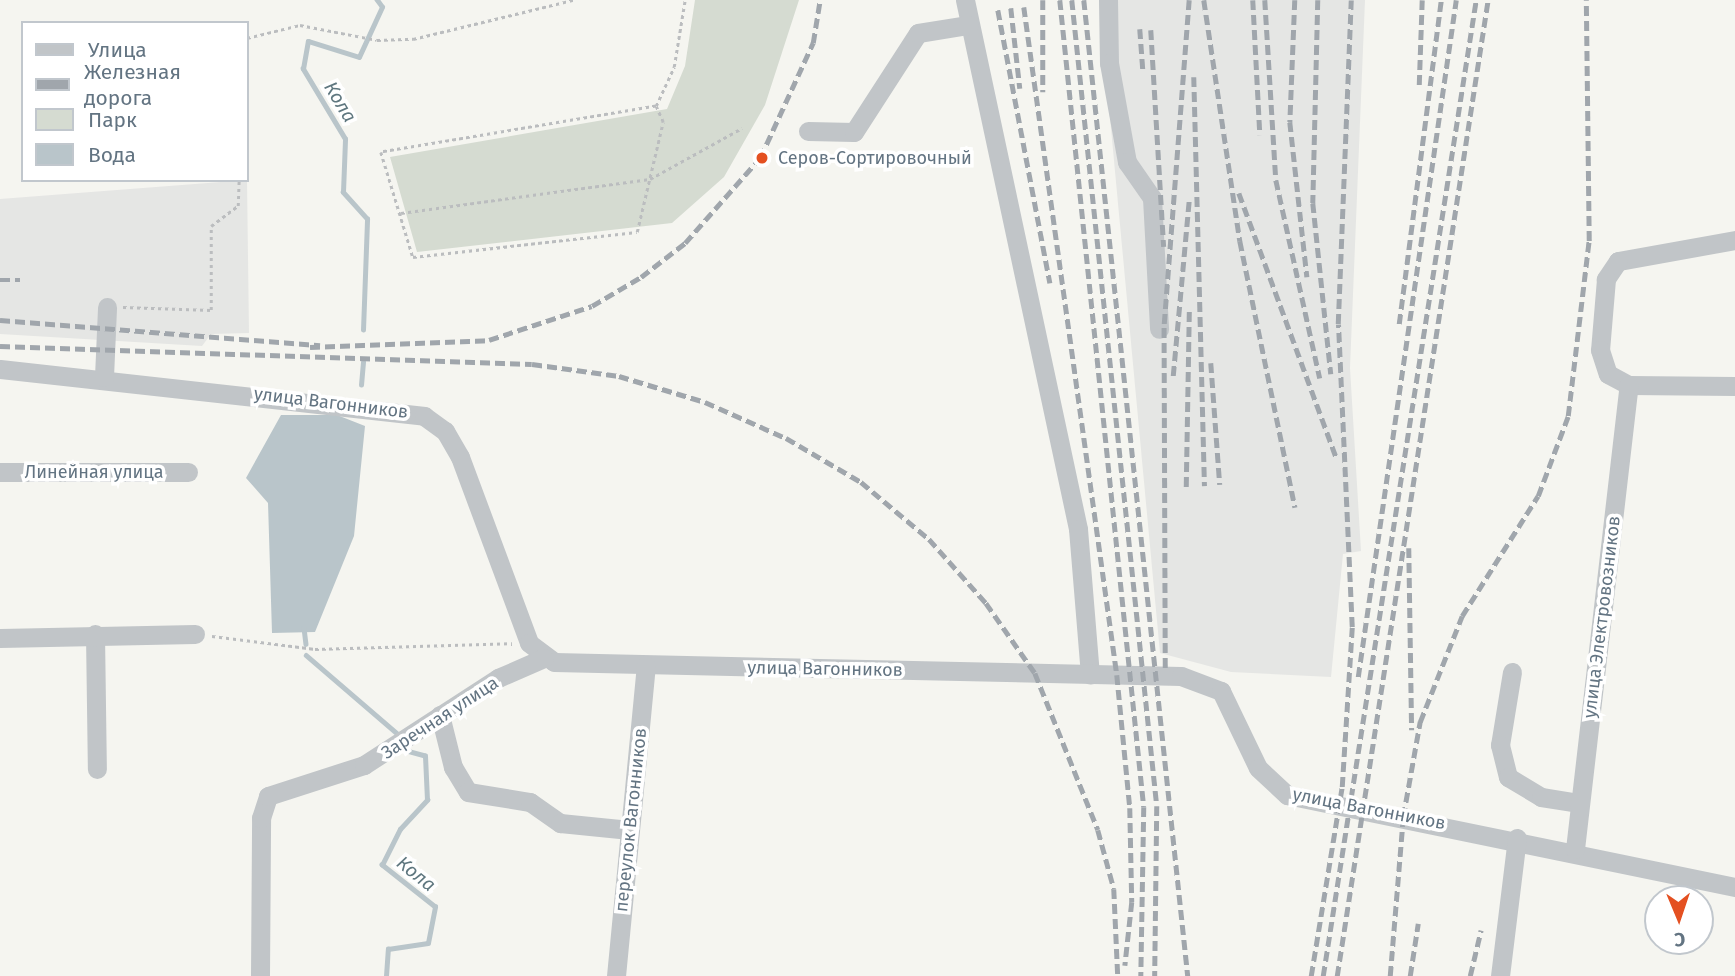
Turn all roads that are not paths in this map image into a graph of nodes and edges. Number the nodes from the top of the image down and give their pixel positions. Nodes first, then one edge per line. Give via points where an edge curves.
1 (965, 0) edge
2 (1108, 0) edge
3 (968, 25) junction
4 (808, 131) dead end
5 (1735, 240) edge
6 (107, 307) road end
7 (1160, 329) dead end
8 (0, 369) edge
9 (104, 377) junction
10 (1629, 385) junction
11 (1735, 386) edge
12 (0, 472) edge
13 (188, 472) dead end
14 (95, 634) junction
15 (195, 635) road end
16 (0, 638) edge
17 (544, 658) junction
18 (646, 665) junction
19 (1512, 672) dead end
20 (1090, 675) junction
21 (440, 715) junction
22 (97, 769) dead end
23 (1580, 803) junction
24 (630, 830) junction
25 (1517, 838) junction
26 (1575, 849) junction
27 (1735, 887) edge
28 (260, 976) edge
29 (616, 976) edge
30 (1500, 976) edge

1 - 3 street
2 - 7 street via 1109,63 1127,162 1152,198
3 - 4 street via 918,33 854,132
3 - 20 street via 1078,529
5 - 10 street via 1629,255 1611,269 1601,350 1608,374
6 - 9 street
8 - 9 street, улица Вагонников
9 - 17 street, улица Вагонников via 424,416 445,431 460,457 529,643
10 - 11 street
10 - 23 street, улица Электровозников
12 - 13 street, Линейная улица
14 - 15 street
14 - 16 street
14 - 22 street
17 - 18 street, улица Вагонников
17 - 21 street, Заречная улица
18 - 20 street, улица Вагонников
18 - 24 street, переулок Вагонников
19 - 23 street via 1500,745 1508,777 1541,797
20 - 25 street, улица Вагонников via 1205,681 1232,706 1258,768 1287,795
21 - 24 street via 453,767 468,792 530,802 560,823
21 - 28 street, Заречная улица via 364,765 268,796 261,818
23 - 26 street, улица Электровозников
24 - 29 street, переулок Вагонников
25 - 26 street, улица Вагонников
25 - 30 street
26 - 27 street, улица Вагонников via 1694,883

